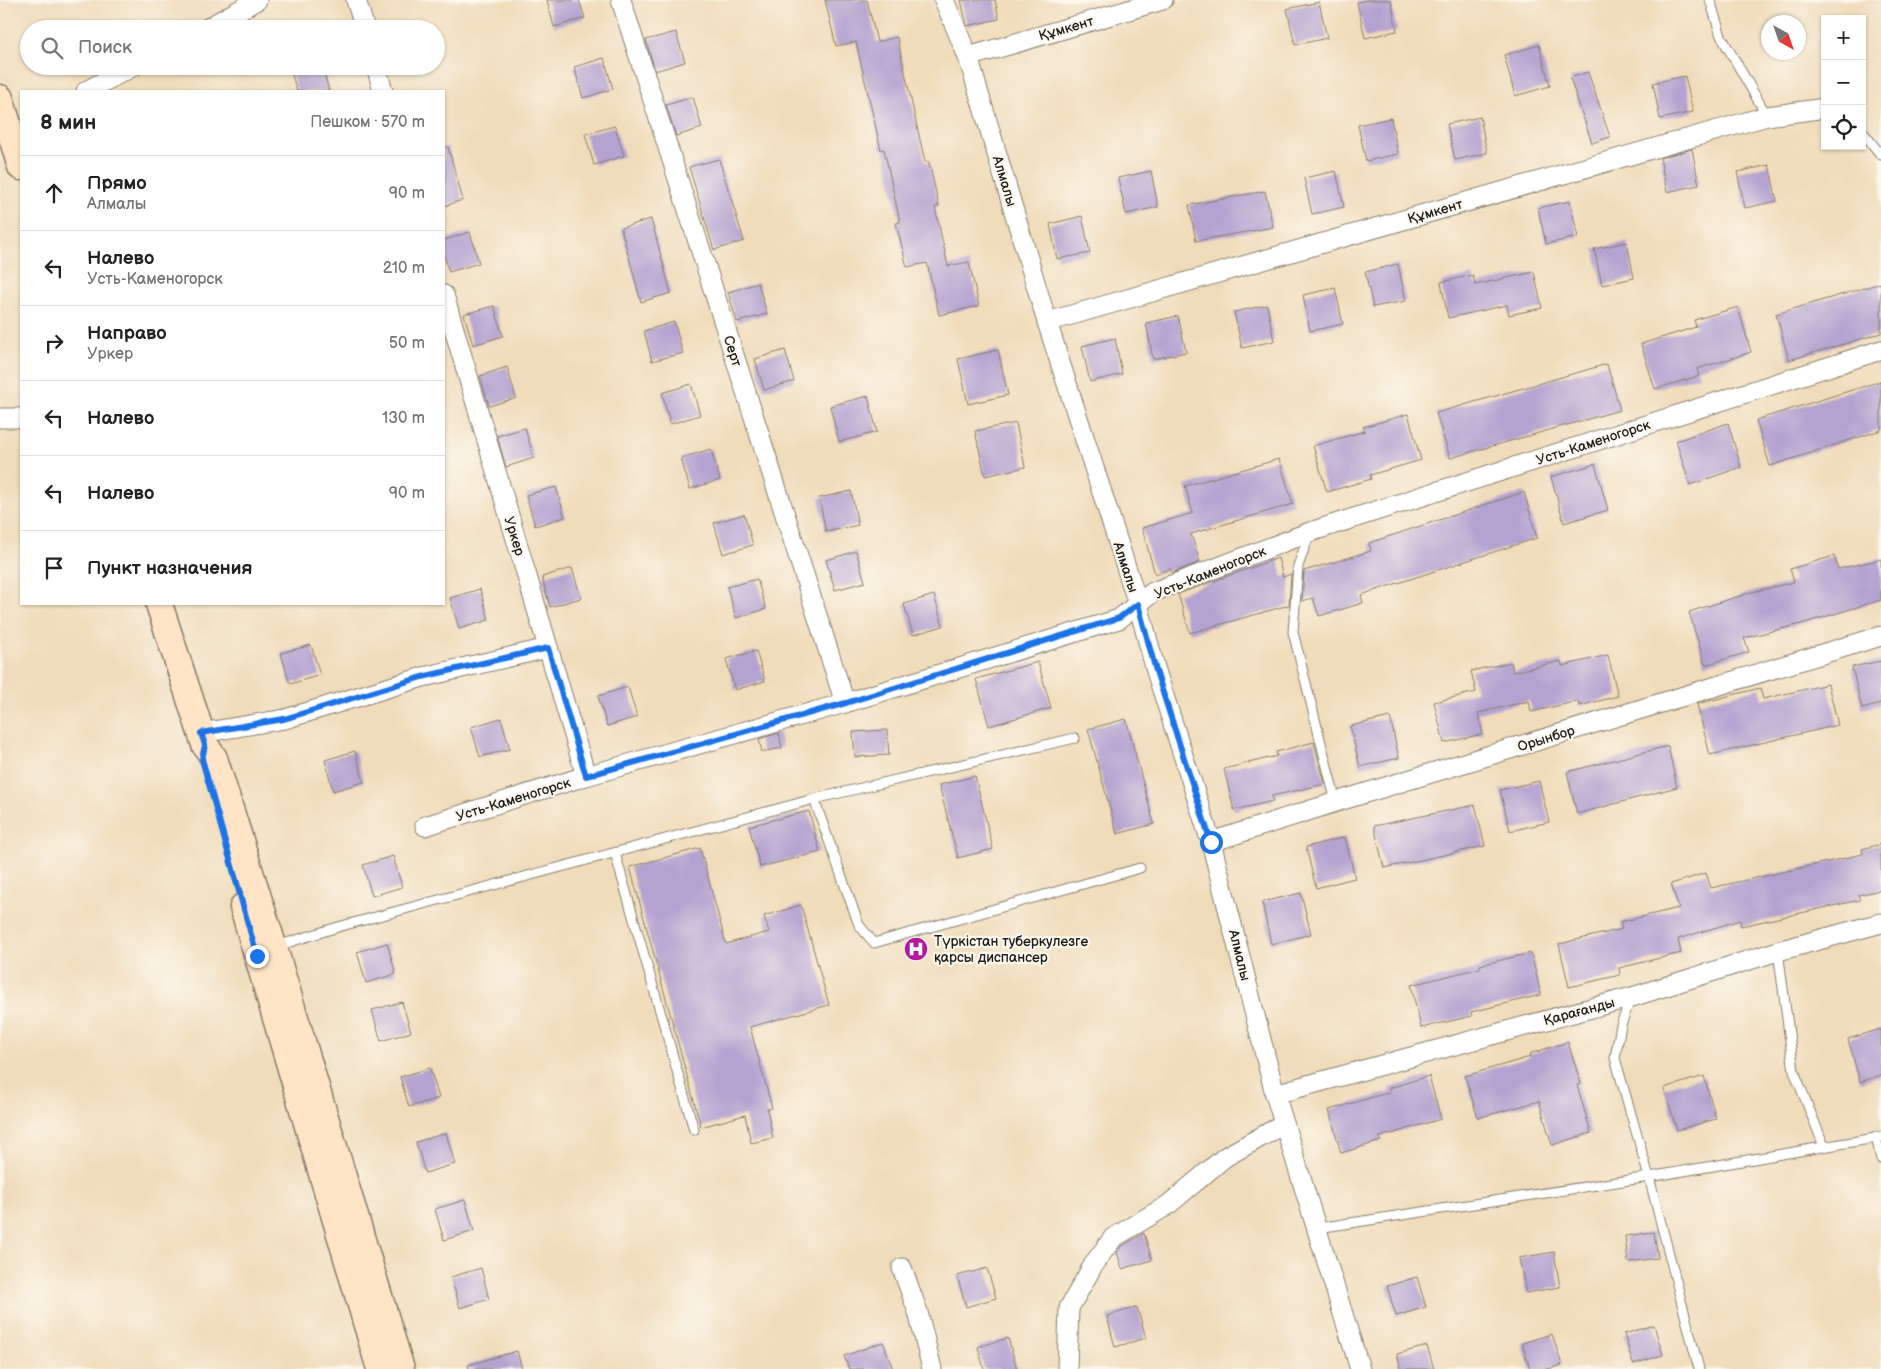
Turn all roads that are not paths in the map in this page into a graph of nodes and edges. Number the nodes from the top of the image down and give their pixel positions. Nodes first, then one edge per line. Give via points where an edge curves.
1 (257, 0) edge
2 (356, 0) edge
3 (621, 0) edge
4 (944, 0) edge
5 (1163, 0) edge
6 (1710, 0) edge
7 (222, 20) edge
8 (362, 20) edge
9 (968, 57) junction
10 (117, 75) edge
11 (379, 75) edge
12 (88, 90) edge
13 (383, 90) edge
14 (0, 98) edge
15 (1821, 109) edge
16 (1767, 116) junction
17 (17, 136) edge
18 (1866, 136) edge
19 (1881, 155) edge
20 (20, 159) edge
21 (445, 298) edge
22 (1047, 322) junction
23 (1881, 350) edge
24 (0, 418) edge
25 (20, 418) edge
26 (1310, 532) junction
27 (1138, 604) junction
28 (159, 605) edge
29 (1881, 636) edge
30 (548, 648) junction
31 (846, 703) junction
32 (1075, 738) dead end
33 (203, 739) junction
34 (586, 776) junction
35 (814, 799) junction
36 (1336, 802) junction
37 (425, 826) dead end
38 (1211, 842) junction
39 (615, 853) junction
40 (1140, 868) dead end
41 (1881, 923) edge
42 (274, 948) junction
43 (1778, 951) junction
44 (1632, 997) junction
45 (1275, 1094) junction
46 (1284, 1124) junction
47 (694, 1130) dead end
48 (1879, 1137) edge
49 (1824, 1146) junction
50 (1881, 1159) edge
51 (1649, 1177) junction
52 (1318, 1228) junction
53 (902, 1268) dead end
54 (380, 1369) edge
55 (402, 1369) edge
56 (932, 1369) edge
57 (1067, 1369) edge
58 (1360, 1369) edge
59 (1698, 1369) edge

1 - 7 street
2 - 8 street
3 - 31 street, Серт
4 - 9 street, Алмалы
5 - 9 street, Құмкент
6 - 16 lane via 1721,36
9 - 22 street, Алмалы
10 - 12 street
11 - 13 street
14 - 17 main road
15 - 16 street, Құмкент
16 - 22 street, Құмкент
17 - 20 main road
18 - 19 lane
21 - 30 street, Уркер
22 - 27 street, Алмалы
23 - 26 street, Усть-Каменогорск
24 - 25 street
26 - 27 street, Усть-Каменогорск via 1153,592
26 - 36 lane via 1298,566 1294,632
27 - 31 street, Усть-Каменогорск via 1119,618
27 - 38 street, Алмалы
28 - 33 main road
29 - 36 street, Орынбор
30 - 33 street via 422,677 284,719
30 - 34 street, Уркер
31 - 34 street, Усть-Каменогорск
32 - 35 lane
33 - 42 main road via 214,758
33 - 54 main road via 202,759 257,956
34 - 37 street, Усть-Каменогорск
35 - 39 lane
35 - 40 lane via 860,924 874,943
36 - 38 street, Орынбор
38 - 45 street, Алмалы
39 - 42 lane via 338,927
39 - 47 lane
41 - 43 street, Қарағанды
42 - 55 main road
43 - 44 street, Қарағанды
43 - 49 lane via 1794,1071
44 - 45 street, Қарағанды
44 - 51 lane via 1621,1025 1615,1058
45 - 46 street, Алмалы
46 - 52 street, Алмалы
46 - 57 street via 1225,1157 1168,1205 1113,1238 1069,1308
48 - 49 lane
48 - 50 lane
49 - 51 lane
51 - 52 lane
51 - 59 lane
52 - 58 street, Алмалы
53 - 56 street via 918,1312

